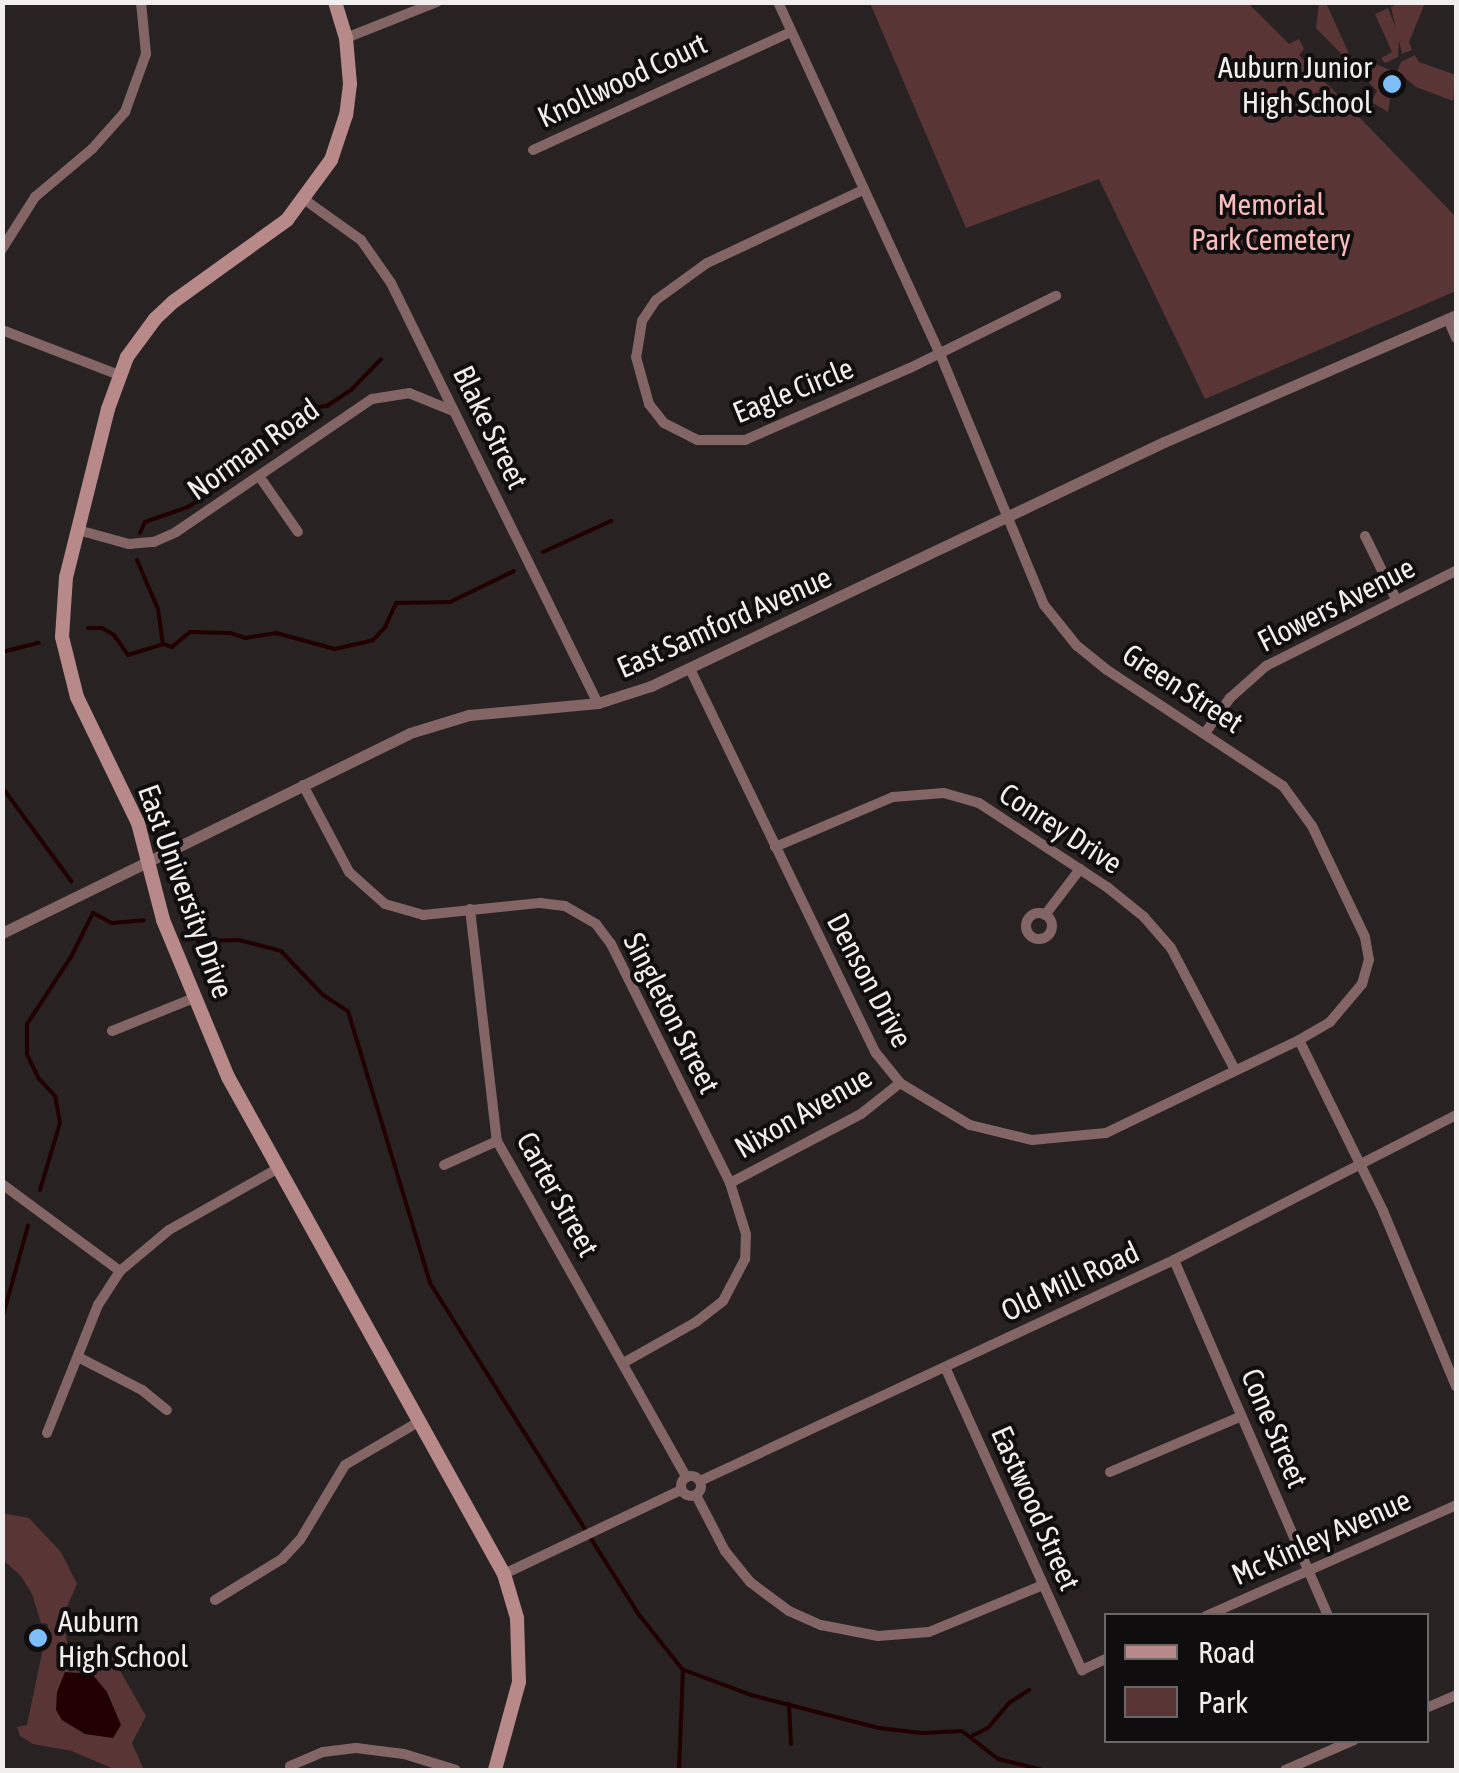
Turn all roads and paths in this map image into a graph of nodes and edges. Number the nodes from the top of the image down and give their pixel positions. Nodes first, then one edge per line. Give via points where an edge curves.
1 (141, 2) edge
2 (335, 2) edge
3 (437, 2) edge
4 (778, 2) edge
5 (788, 32) junction
6 (346, 38) junction
7 (533, 150) dead end
8 (863, 190) junction
9 (306, 200) junction
10 (2, 249) edge
11 (1056, 296) dead end
12 (1452, 317) edge
13 (2, 330) edge
14 (1456, 338) edge
15 (940, 352) junction
16 (119, 374) junction
17 (454, 411) junction
18 (258, 476) junction
19 (1004, 518) junction
20 (78, 530) junction
21 (298, 532) dead end
22 (1365, 536) dead end
23 (1456, 571) edge
24 (1396, 599) junction
25 (690, 669) junction
26 (598, 703) junction
27 (1205, 734) junction
28 (302, 785) junction
29 (775, 847) junction
30 (149, 858) junction
31 (1080, 869) junction
32 (470, 909) junction
33 (1045, 915) dead end
34 (2, 933) edge
35 (194, 998) junction
36 (112, 1031) dead end
37 (1299, 1040) junction
38 (1235, 1070) junction
39 (900, 1083) junction
40 (1456, 1116) edge
41 (497, 1141) junction
42 (444, 1165) dead end
43 (1362, 1168) junction
44 (277, 1170) junction
45 (730, 1183) junction
46 (2, 1184) edge
47 (1174, 1260) junction
48 (120, 1271) junction
49 (78, 1357) junction
50 (625, 1362) junction
51 (945, 1367) junction
52 (1456, 1386) edge
53 (167, 1410) dead end
54 (1242, 1416) junction
55 (420, 1421) junction
56 (47, 1433) dead end
57 (1110, 1472) dead end
58 (686, 1477) junction
59 (700, 1481) junction
60 (681, 1490) junction
61 (696, 1495) junction
62 (1456, 1505) edge
63 (1309, 1570) junction
64 (504, 1574) junction
65 (1042, 1585) junction
66 (214, 1600) dead end
67 (1213, 1613) edge
68 (1327, 1613) edge
69 (1104, 1660) edge
70 (1456, 1695) edge
71 (1429, 1707) edge
72 (1347, 1743) edge
73 (290, 1766) dead end
74 (456, 1770) edge
75 (495, 1770) edge
76 (1286, 1770) edge

1 - 10 street via 146,54 125,112 35,197
2 - 6 main road, East University Drive
3 - 6 street
4 - 5 street, Green Street
5 - 7 street, Knollwood Court
5 - 8 street, Green Street
6 - 9 main road, East University Drive via 346,115 331,160
8 - 15 street, Green Street
8 - 15 street, Eagle Circle via 707,263 656,300 636,344 649,404 685,436 745,440
9 - 16 main road, East University Drive via 278,229 155,318
9 - 17 street, Blake Street via 361,240 378,261
11 - 15 street, Eagle Circle
12 - 14 street
12 - 19 street, East Samford Avenue
13 - 16 street
15 - 19 street, Green Street
16 - 20 main road, East University Drive
17 - 18 street, Norman Road via 409,393 372,400
17 - 26 street, Blake Street
18 - 20 street, Norman Road via 154,542 129,544
18 - 21 street
19 - 25 street, East Samford Avenue
19 - 27 street, Green Street via 1058,627 1107,670
20 - 30 main road, East University Drive via 62,607 67,668
22 - 24 street
23 - 24 street, Flowers Avenue
24 - 27 street, Flowers Avenue via 1266,666 1230,698
25 - 26 street, East Samford Avenue
25 - 29 street, Denson Drive
26 - 28 street, East Samford Avenue via 445,721
27 - 37 street, Green Street via 1283,786 1312,826 1365,936 1362,984 1340,1014
28 - 30 street, East Samford Avenue
28 - 32 street, Singleton Street via 342,861 374,898 410,913
29 - 31 street, Conrey Drive via 893,797 944,793 980,804
29 - 39 street, Denson Drive via 862,1030
30 - 34 street, East Samford Avenue
30 - 35 main road, East University Drive
31 - 33 street
31 - 38 street, Conrey Drive via 1135,909 1171,948
32 - 41 street, Carter Street
32 - 45 street, Singleton Street via 565,906 596,924
35 - 36 street
35 - 44 main road, East University Drive
37 - 38 street, Denson Drive
37 - 43 street
38 - 39 street, Denson Drive via 1140,1120 1057,1140 970,1125
39 - 45 street, Nixon Avenue via 845,1124
40 - 43 street, Old Mill Road
41 - 42 street
41 - 50 street, Carter Street
43 - 47 street, Old Mill Road
43 - 52 street
44 - 48 street via 169,1230
44 - 55 main road, East University Drive
45 - 50 street, Singleton Street via 746,1234 736,1282 705,1316
46 - 48 street
47 - 51 street, Old Mill Road
47 - 54 street, Cone Street
48 - 49 street
49 - 53 street
49 - 56 street
50 - 58 street, Carter Street
51 - 59 street, Old Mill Road
51 - 65 street, Eastwood Street
54 - 57 street
54 - 63 street, Cone Street
55 - 64 main road, East University Drive
55 - 66 street via 345,1465 300,1540
58 - 59 street
58 - 60 street
59 - 61 street
60 - 61 street
60 - 64 street
61 - 65 street via 750,1582 820,1625 878,1636 929,1632
62 - 63 street, Mc Kinley Avenue
63 - 67 street, Mc Kinley Avenue
63 - 68 street, Cone Street
64 - 75 main road, East University Drive via 518,1618 519,1682
65 - 69 street, Eastwood Street via 1082,1670
70 - 71 street
72 - 76 street
73 - 74 street via 322,1752 356,1748

